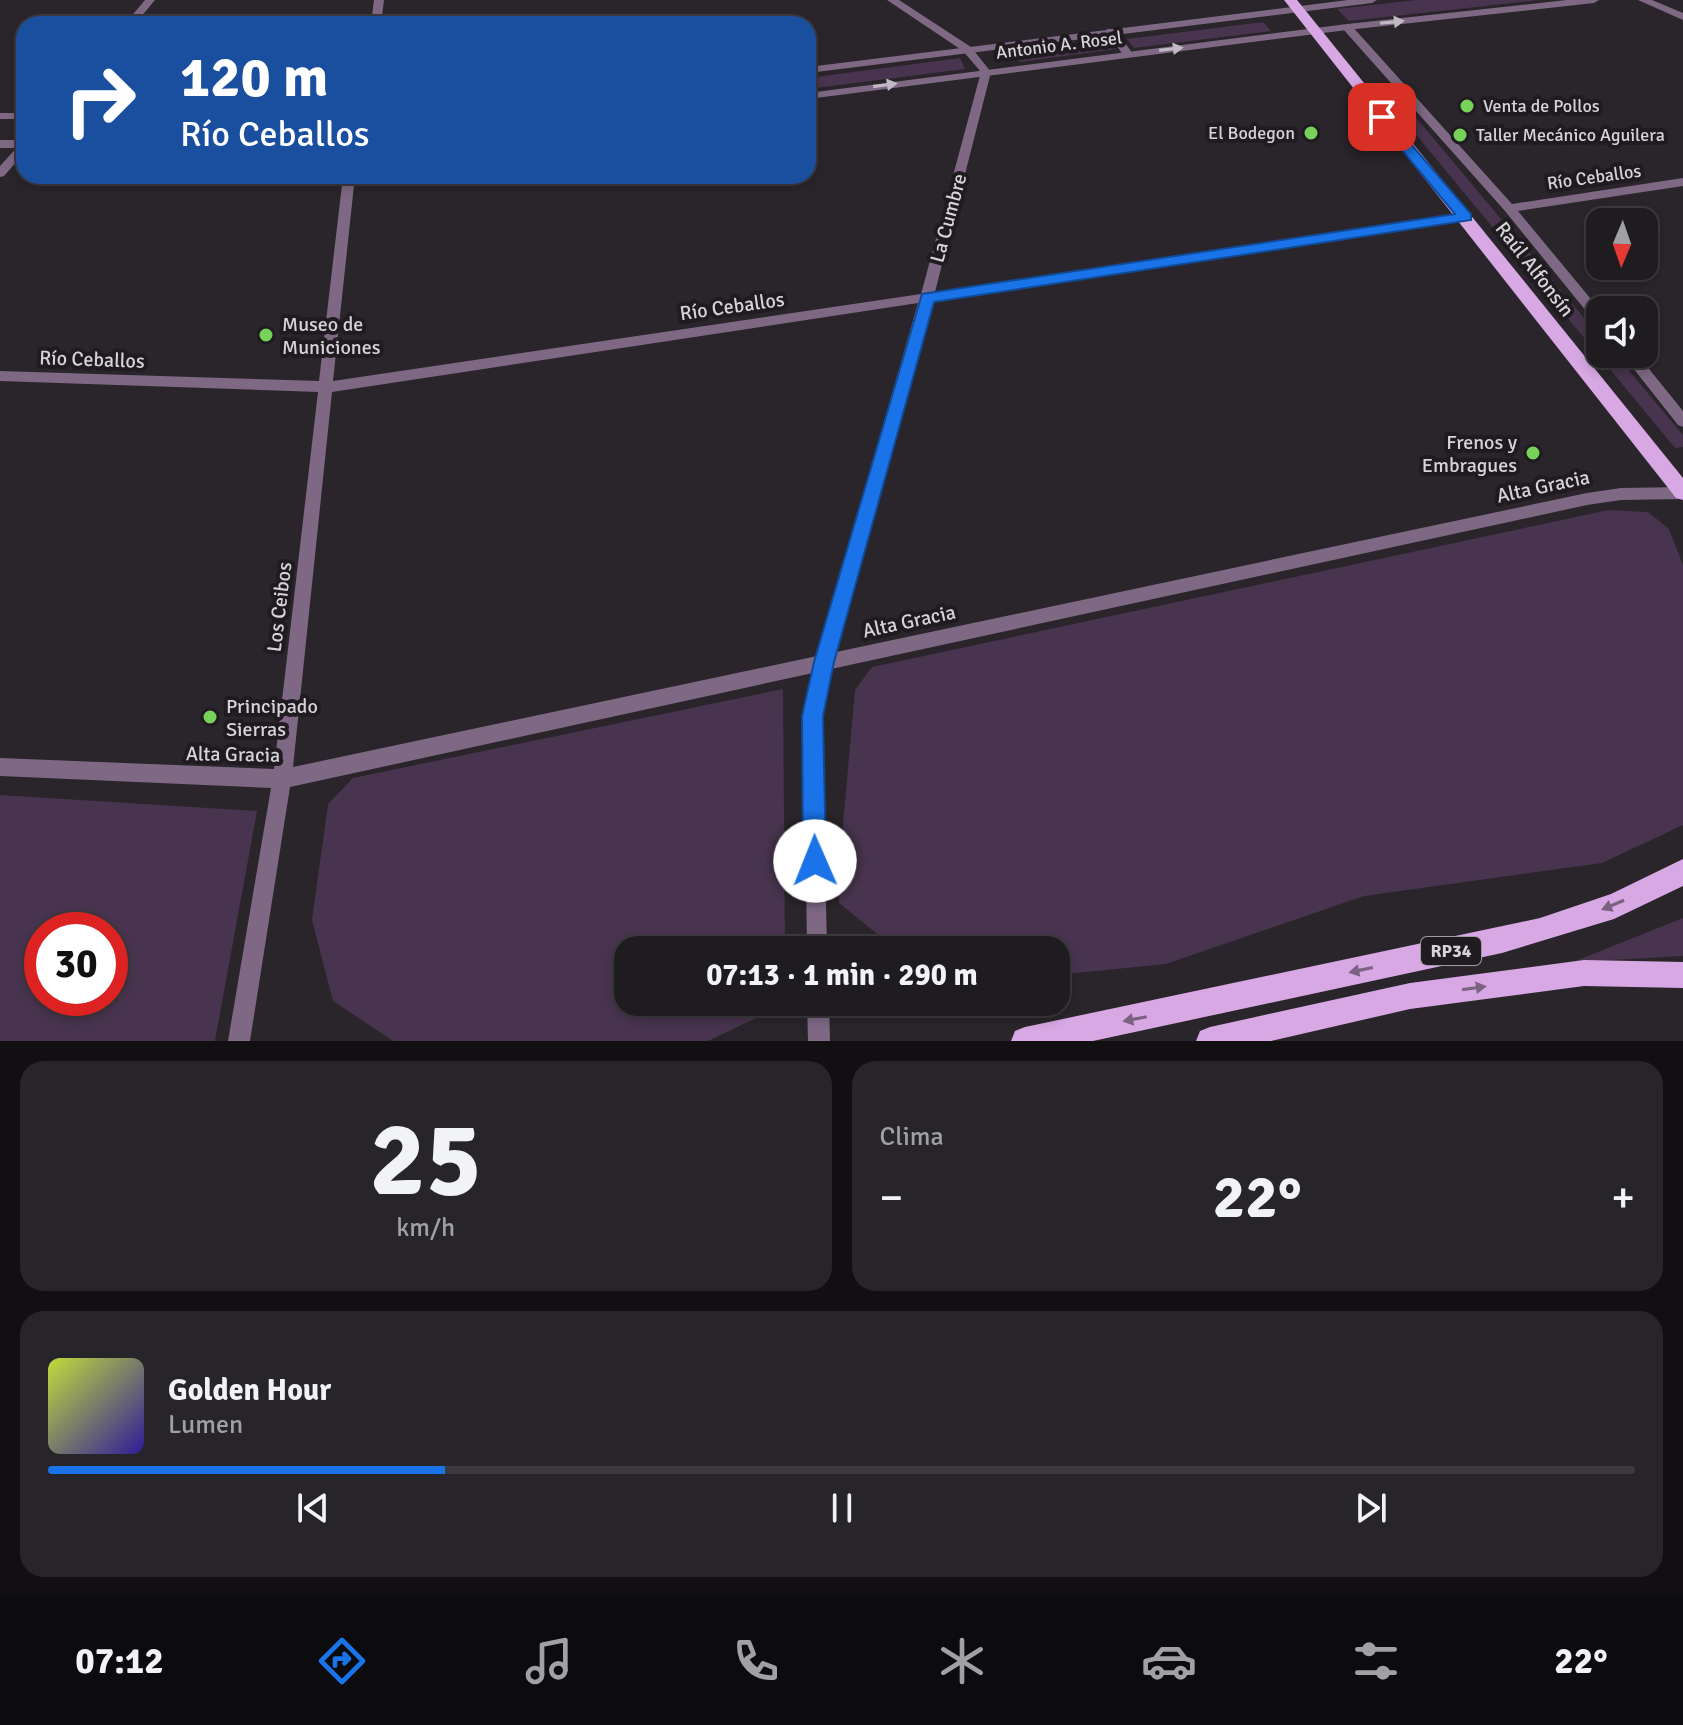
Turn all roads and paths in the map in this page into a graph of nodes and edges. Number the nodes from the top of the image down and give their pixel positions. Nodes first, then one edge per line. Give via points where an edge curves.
1 (150, 0) edge
2 (892, 0) edge
3 (1372, 0) edge
4 (1594, 0) edge
5 (1643, 0) edge
6 (1293, 4) edge
7 (137, 16) edge
8 (1683, 17) edge
9 (1347, 27) junction
10 (1111, 31) junction
11 (1315, 31) junction
12 (967, 49) junction
13 (1128, 54) junction
14 (816, 69) edge
15 (986, 72) junction
16 (816, 95) edge
17 (16, 154) edge
18 (0, 173) edge
19 (1683, 182) edge
20 (348, 184) edge
21 (1509, 208) junction
22 (1466, 217) junction
23 (927, 297) junction
24 (1586, 302) edge
25 (1640, 368) edge
26 (0, 376) edge
27 (327, 387) junction
28 (1683, 421) edge
29 (1683, 493) edge
30 (824, 662) junction
31 (0, 767) edge
32 (282, 779) junction
33 (1683, 872) edge
34 (817, 936) edge
35 (1683, 975) edge
36 (818, 1016) edge
37 (239, 1041) edge
38 (819, 1041) edge
39 (1025, 1041) edge
40 (1210, 1041) edge

1 - 7 street
2 - 12 street
3 - 6 street, Antonio A. Rosel
9 -> 4 street, Antonio A. Rosel
5 - 8 street
6 - 10 street, Antonio A. Rosel
6 - 11 main road, Raúl Alfonsín
9 - 11 street, Antonio A. Rosel
9 - 21 street
10 - 12 street, Antonio A. Rosel
10 - 13 street
13 -> 11 street, Antonio A. Rosel
11 - 22 main road, Raúl Alfonsín
12 - 14 street, Antonio A. Rosel
12 - 15 street
13 - 15 street, Antonio A. Rosel
16 -> 15 street, Antonio A. Rosel
15 - 23 street, La Cumbre
17 - 18 street
19 - 21 street, Río Ceballos
20 - 27 street, Los Ceibos
21 - 24 street
22 - 23 street, Río Ceballos
22 - 29 main road, Raúl Alfonsín
23 - 27 street, Río Ceballos
23 - 30 street, La Cumbre
25 - 28 street
26 - 27 street, Río Ceballos
27 - 32 street, Los Ceibos
29 - 30 street, Alta Gracia via 1587,499
30 - 32 street, Alta Gracia
30 - 34 street, La Cumbre via 813,716
31 - 32 street, Alta Gracia
32 - 37 street, Los Ceibos
33 -> 39 main road, RP34 via 1599,911 1513,937
40 -> 35 main road, RP34 via 1410,996 1584,973
36 - 38 street

